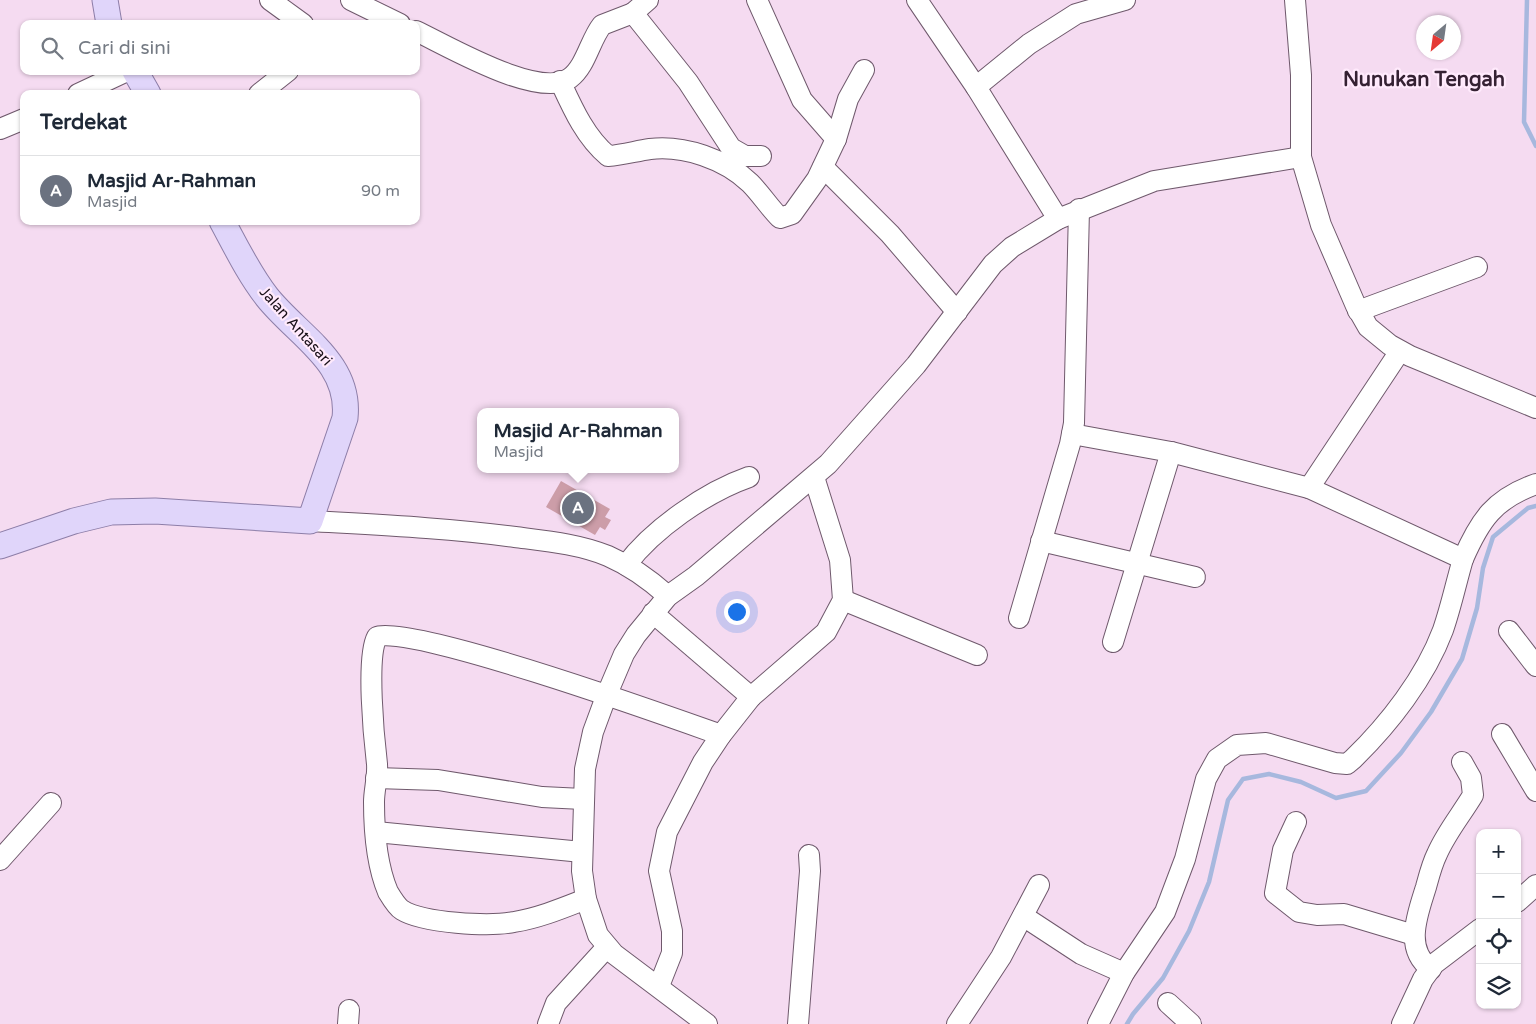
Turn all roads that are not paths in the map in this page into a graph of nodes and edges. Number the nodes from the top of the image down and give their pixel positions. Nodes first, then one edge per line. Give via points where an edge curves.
1 (105, 0) edge
2 (270, 0) edge
3 (350, 0) edge
4 (648, 0) edge
5 (757, 0) edge
6 (916, 0) edge
7 (1125, 0) edge
8 (1295, 0) edge
9 (1073, 7) edge
10 (633, 13) junction
11 (108, 20) edge
12 (298, 20) edge
13 (392, 20) edge
14 (420, 33) edge
15 (864, 70) dead end
16 (118, 75) edge
17 (137, 75) edge
18 (283, 75) edge
19 (560, 81) junction
20 (976, 87) junction
21 (87, 90) edge
22 (146, 90) edge
23 (265, 90) edge
24 (20, 120) edge
25 (0, 129) edge
26 (836, 139) junction
27 (761, 156) dead end
28 (1301, 156) junction
29 (823, 167) junction
30 (1079, 209) junction
31 (1058, 219) junction
32 (224, 225) edge
33 (1478, 267) dead end
34 (1358, 311) junction
35 (957, 312) junction
36 (1400, 351) junction
37 (1536, 408) edge
38 (1072, 434) junction
39 (1171, 452) junction
40 (749, 477) dead end
41 (814, 477) junction
42 (1536, 484) edge
43 (1309, 488) junction
44 (310, 521) junction
45 (1041, 541) junction
46 (0, 546) edge
47 (1463, 559) junction
48 (1137, 564) junction
49 (626, 565) junction
50 (1195, 576) dead end
51 (668, 596) junction
52 (843, 600) junction
53 (653, 613) junction
54 (1018, 618) dead end
55 (1509, 631) dead end
56 (1113, 642) dead end
57 (977, 655) dead end
58 (1536, 666) edge
59 (607, 694) junction
60 (751, 697) junction
61 (1502, 734) dead end
62 (721, 735) junction
63 (1462, 762) dead end
64 (376, 778) junction
65 (1536, 791) edge
66 (583, 799) junction
67 (51, 803) dead end
68 (1296, 822) dead end
69 (376, 832) junction
70 (582, 852) junction
71 (809, 855) dead end
72 (0, 860) edge
73 (1039, 885) dead end
74 (1536, 885) edge
75 (1521, 898) edge
76 (586, 899) junction
77 (1022, 916) junction
78 (1476, 932) edge
79 (1414, 935) junction
80 (607, 947) junction
81 (1430, 969) junction
82 (1124, 973) junction
83 (659, 986) junction
84 (1168, 1002) dead end
85 (548, 1024) edge
86 (707, 1024) edge
87 (798, 1024) edge
88 (956, 1024) edge
89 (1098, 1024) edge
90 (1191, 1024) edge
91 (1402, 1024) edge

1 - 11 main road
2 - 12 street
3 - 13 street
4 - 10 street
5 - 26 street via 802,100
6 - 20 street
7 - 9 street
8 - 28 street via 1301,75
9 - 20 street
10 - 19 street via 602,25 579,68 570,78
10 - 27 street via 688,82 731,148 745,156
14 - 19 street via 523,80 538,83
15 - 26 street via 848,99
16 - 21 street
17 - 22 main road
18 - 23 street
19 - 29 street via 594,142 608,156 651,149 676,149 705,156 734,170 750,183 780,218 792,214
20 - 31 street
24 - 25 street
26 - 29 street
28 - 30 street via 1154,181
28 - 34 street via 1320,225
29 - 35 street via 890,234
30 - 31 street
30 - 38 street
31 - 35 street via 1001,255
32 - 44 main road, Jalan Antasari via 266,296 282,316 322,353 344,388 347,402 345,418
33 - 34 street
34 - 36 street via 1377,336
35 - 41 street via 916,365
36 - 37 street
36 - 43 street
38 - 39 street
38 - 45 street
39 - 43 street
39 - 48 street
40 - 49 street via 691,507 639,547
41 - 51 street
41 - 52 street via 840,560
42 - 47 street via 1520,490 1488,513
43 - 47 street
44 - 46 main road via 155,511 111,512
44 - 49 street via 449,528 524,538 586,549
45 - 48 street
45 - 54 street
47 - 82 street via 1442,631 1425,667 1388,721 1347,764 1266,743 1236,745 1217,759 1206,779 1185,859 1165,912
48 - 50 street
48 - 56 street
49 - 51 street
51 - 53 street
52 - 57 street
52 - 60 street via 826,632
53 - 59 street via 624,654
53 - 60 street
55 - 58 street
59 - 62 street
59 - 64 street via 436,643 381,635 374,642 372,652
59 - 66 street via 593,732 585,768
60 - 62 street
61 - 65 street
62 - 83 street via 703,762 667,832 659,871 672,931 672,953
63 - 79 street via 1471,778 1473,795 1454,821 1436,855
64 - 66 street via 438,780 542,797
64 - 69 street
66 - 70 street
67 - 72 street
68 - 79 street via 1283,850 1275,893 1299,912 1344,914
69 - 70 street
69 - 76 street via 388,893 400,909 416,916 478,924 513,922
70 - 76 street
71 - 87 street
73 - 77 street
74 - 75 street
76 - 80 street via 594,926
77 - 82 street via 1081,954
77 - 88 street via 981,989
78 - 81 street
79 - 81 street via 1420,957
80 - 83 street
80 - 85 street via 556,1003
81 - 91 street
82 - 89 street
83 - 86 street
84 - 90 street

